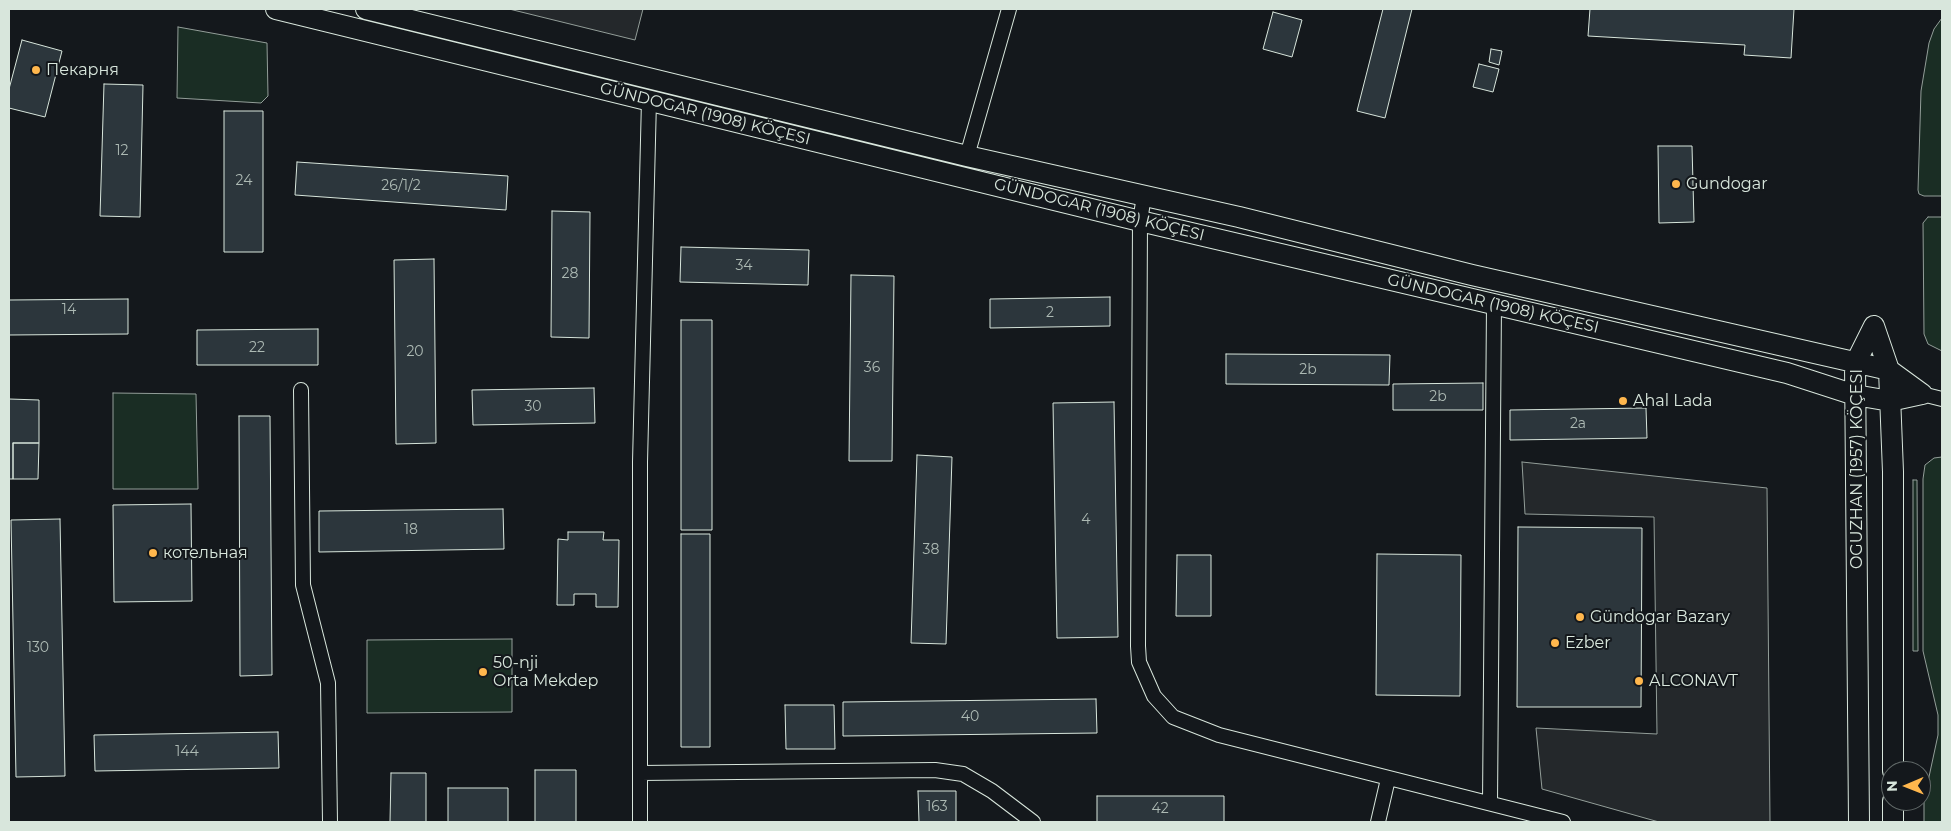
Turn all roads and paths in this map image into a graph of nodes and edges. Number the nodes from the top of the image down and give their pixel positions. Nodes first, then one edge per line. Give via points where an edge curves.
1 (276, 9) edge
2 (366, 9) edge
3 (1009, 9) edge
4 (652, 79) junction
5 (649, 100) junction
6 (967, 156) junction
7 (1144, 196) junction
8 (1140, 221) junction
9 (1494, 304) junction
10 (1855, 364) junction
11 (1888, 370) junction
12 (301, 390) dead end
13 (1922, 394) junction
14 (1855, 395) junction
15 (1942, 399) edge
16 (1890, 401) junction
17 (1893, 761) edge
18 (640, 773) junction
19 (1388, 780) junction
20 (1490, 803) junction
21 (330, 822) edge
22 (640, 822) edge
23 (1033, 822) edge
24 (1378, 822) edge
25 (1563, 822) edge
26 (1859, 822) edge

1 - 5 main road, GÜNDOGAR (1908) KÖÇESI
2 - 4 main road, GÜNDOGAR (1908) KÖÇESI
3 - 6 street
4 - 5 main road
4 - 6 main road, GÜNDOGAR (1908) KÖÇESI
5 - 8 main road, GÜNDOGAR (1908) KÖÇESI
5 - 18 street via 640,462
6 - 7 main road, GÜNDOGAR (1908) KÖÇESI
7 - 8 street
7 - 10 main road, GÜNDOGAR (1908) KÖÇESI
8 - 9 main road, GÜNDOGAR (1908) KÖÇESI
8 - 19 street via 1138,646 1139,662 1150,688 1173,717 1219,735
9 - 14 main road, GÜNDOGAR (1908) KÖÇESI via 1787,372
9 - 20 street
10 - 11 main road, GÜNDOGAR (1908) KÖÇESI
10 - 11 main road, OGUZHAN (1957) KÖÇESI via 1874,326
10 - 14 main road, OGUZHAN (1957) KÖÇESI
11 - 13 main road, GÜNDOGAR (1908) KÖÇESI
11 - 16 main road, OGUZHAN (1957) KÖÇESI
12 - 21 street via 303,585 328,683
13 - 15 street, GÜNDOGAR (1908) KÖÇESI
13 - 16 main road, GÜNDOGAR (1908) KÖÇESI
14 - 16 main road, GÜNDOGAR (1908) KÖÇESI
14 - 26 main road, OGUZHAN (1957) KÖÇESI
16 - 17 main road, OGUZHAN (1957) KÖÇESI
18 - 22 street
18 - 23 street via 935,770 963,774
19 - 20 street
19 - 24 street
20 - 25 street

